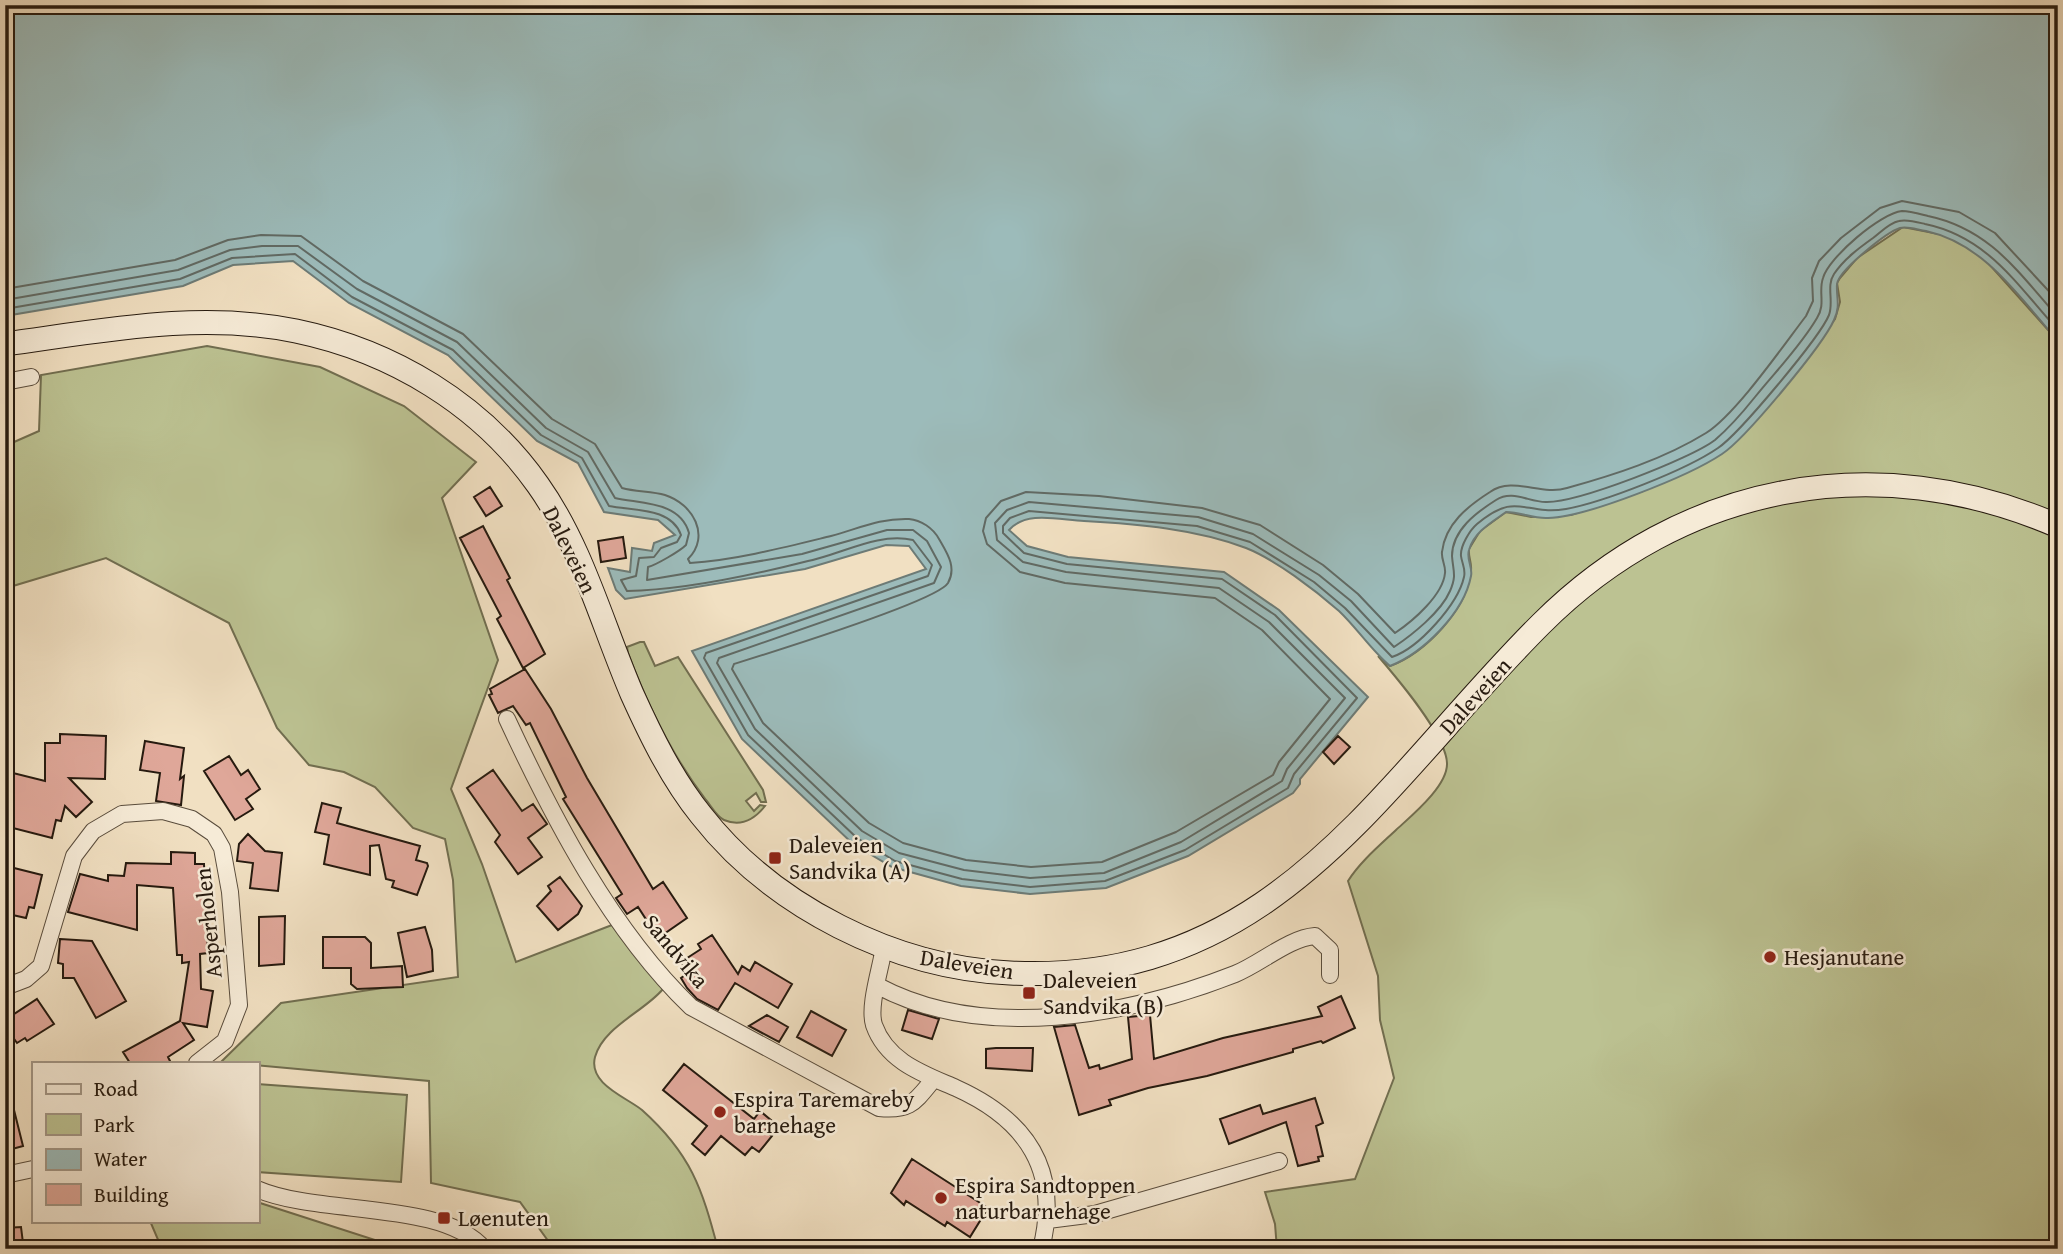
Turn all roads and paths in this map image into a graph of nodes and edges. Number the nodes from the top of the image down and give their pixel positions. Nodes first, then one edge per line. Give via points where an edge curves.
1 (5, 344) edge
2 (31, 377) dead end
3 (5, 382) edge
4 (2058, 526) edge
5 (507, 719) dead end
6 (884, 947) junction
7 (1330, 975) dead end
8 (878, 986) junction
9 (5, 988) edge
10 (198, 1062) edge
11 (933, 1080) junction
12 (1279, 1161) dead end
13 (32, 1169) edge
14 (5, 1175) edge
15 (259, 1190) edge
16 (1048, 1220) junction
17 (484, 1249) edge
18 (1041, 1249) edge

1 - 6 main road, Daleveien via 202,321 251,324 353,346 404,367 458,403 529,474 554,511 651,735 702,817 735,852 782,890 830,921
2 - 3 street
4 - 6 main road, Daleveien via 1955,492 1882,483 1809,487 1723,509 1625,557 1545,620 1360,823 1311,870 1233,922 1153,956 1104,968 1044,974 958,967
5 - 11 street, Sandvika via 564,836 668,986 691,1007 879,1108 901,1110 916,1101
6 - 8 street
7 - 8 street via 1330,950 1315,936 1304,937 1261,964 1214,982 1157,1002 1115,1010 1020,1017 956,1014
8 - 11 street via 872,1006 881,1039 905,1065
9 - 10 street, Asperholen via 26,979 41,965 74,856 93,831 122,814 163,811 191,819 214,834 222,848 239,1005 225,1041
11 - 16 street via 1002,1114 1024,1136 1040,1164 1048,1194
12 - 16 street via 1095,1214
13 - 14 street
15 - 17 street via 323,1207 446,1223
16 - 18 street

